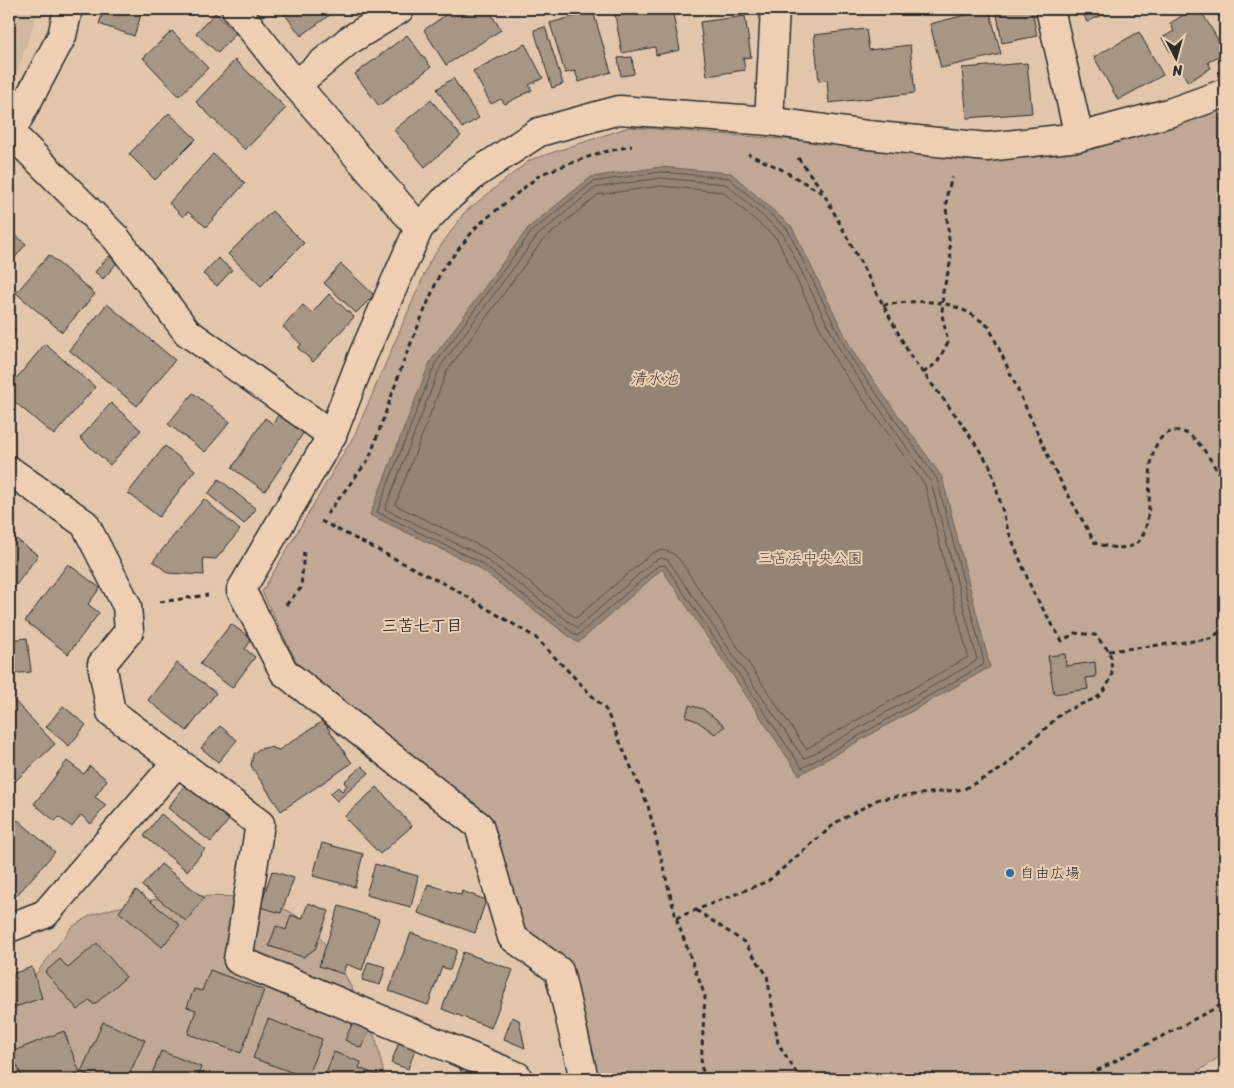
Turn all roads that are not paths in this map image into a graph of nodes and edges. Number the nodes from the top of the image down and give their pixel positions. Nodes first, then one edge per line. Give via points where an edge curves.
1 (68, 9) edge
2 (236, 9) edge
3 (400, 9) edge
4 (775, 9) edge
5 (1050, 9) edge
6 (296, 85) junction
7 (1225, 93) edge
8 (769, 120) junction
9 (10, 132) edge
10 (1079, 137) junction
11 (419, 228) junction
12 (332, 435) junction
13 (9, 471) edge
14 (177, 762) junction
15 (9, 928) edge
16 (517, 1076) dead end
17 (584, 1079) edge

1 - 9 street via 62,36
2 - 6 street
3 - 6 street via 348,41
4 - 8 street
5 - 10 street
6 - 11 street
7 - 10 street via 1172,112
8 - 10 street via 868,135 987,147
8 - 11 street via 619,110 539,132 475,174
9 - 12 street via 116,238 187,332
11 - 12 street
12 - 17 street via 241,590 284,672 479,826 512,937 559,971
13 - 14 street via 85,524 127,606 129,631 102,664 111,712
14 - 15 street via 45,914
14 - 16 street via 260,824 238,960

